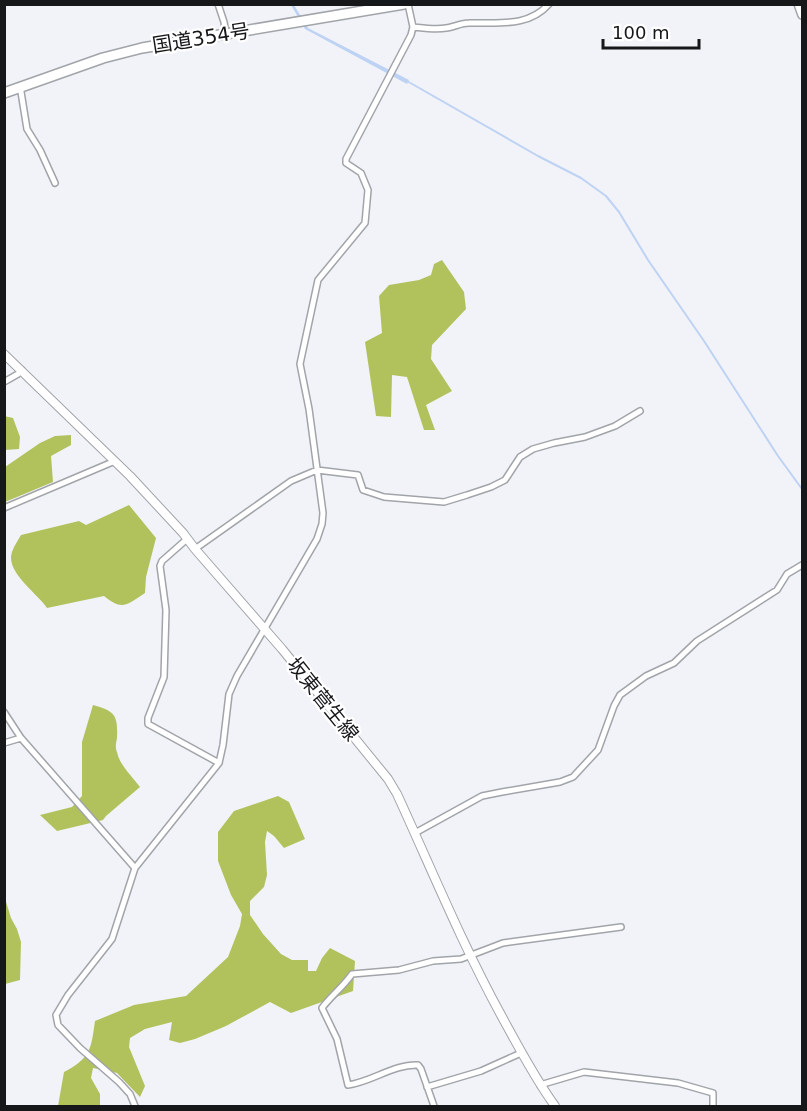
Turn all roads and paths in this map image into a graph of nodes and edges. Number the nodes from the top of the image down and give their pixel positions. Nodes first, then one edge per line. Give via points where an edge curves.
1 (218, 4) edge
2 (406, 4) edge
3 (549, 4) edge
4 (798, 4) edge
5 (802, 15) edge
6 (413, 27) junction
7 (226, 34) junction
8 (21, 87) junction
9 (4, 93) edge
10 (55, 183) dead end
11 (4, 354) edge
12 (22, 370) junction
13 (4, 381) edge
14 (640, 411) dead end
15 (115, 461) junction
16 (317, 470) junction
17 (4, 508) edge
18 (188, 539) junction
19 (195, 549) junction
20 (802, 565) edge
21 (264, 629) junction
22 (4, 712) edge
23 (21, 738) junction
24 (4, 743) edge
25 (219, 763) junction
26 (415, 833) junction
27 (135, 868) junction
28 (621, 927) dead end
29 (471, 956) junction
30 (520, 1053) junction
31 (540, 1085) junction
32 (427, 1087) junction
33 (135, 1107) edge
34 (434, 1107) edge
35 (555, 1107) edge
36 (713, 1107) edge

1 - 7 street
2 - 6 street
2 - 7 highway, 国道354号
3 - 6 street via 543,11 516,23 466,23 444,29
4 - 5 street
6 - 16 street via 346,159 346,163 362,173 368,190 364,223 318,280 300,364
7 - 8 highway, 国道354号 via 123,52
8 - 9 highway, 国道354号
8 - 10 street via 27,129
11 - 12 main road, 坂東菅生線
12 - 13 street
12 - 15 main road, 坂東菅生線
14 - 16 street via 585,437 533,449 520,457 505,480 444,502 384,497 363,490 358,475
15 - 17 street
15 - 18 main road, 坂東菅生線
16 - 19 street via 291,481
16 - 21 street via 323,513 317,539
18 - 19 main road, 坂東菅生線
18 - 25 street via 160,566 166,610 164,677 148,724
19 - 21 main road, 坂東菅生線
20 - 26 street via 787,574 777,590 697,641 674,663 646,676 620,695 598,750 573,777 482,796
21 - 25 street via 229,694
21 - 26 main road, 坂東菅生線 via 388,779
22 - 23 street
23 - 24 street
23 - 27 street
25 - 27 street
26 - 29 main road, 坂東菅生線
27 - 33 street via 112,939 56,1015 58,1025 119,1082
28 - 29 street via 503,944
29 - 30 main road, 坂東菅生線
29 - 32 street via 399,970 352,974 322,1008 337,1039 348,1085 415,1064 421,1069
30 - 31 main road, 坂東菅生線
30 - 32 street via 481,1071
31 - 35 main road, 坂東菅生線
31 - 36 street via 584,1072 678,1083 713,1093
32 - 34 street

